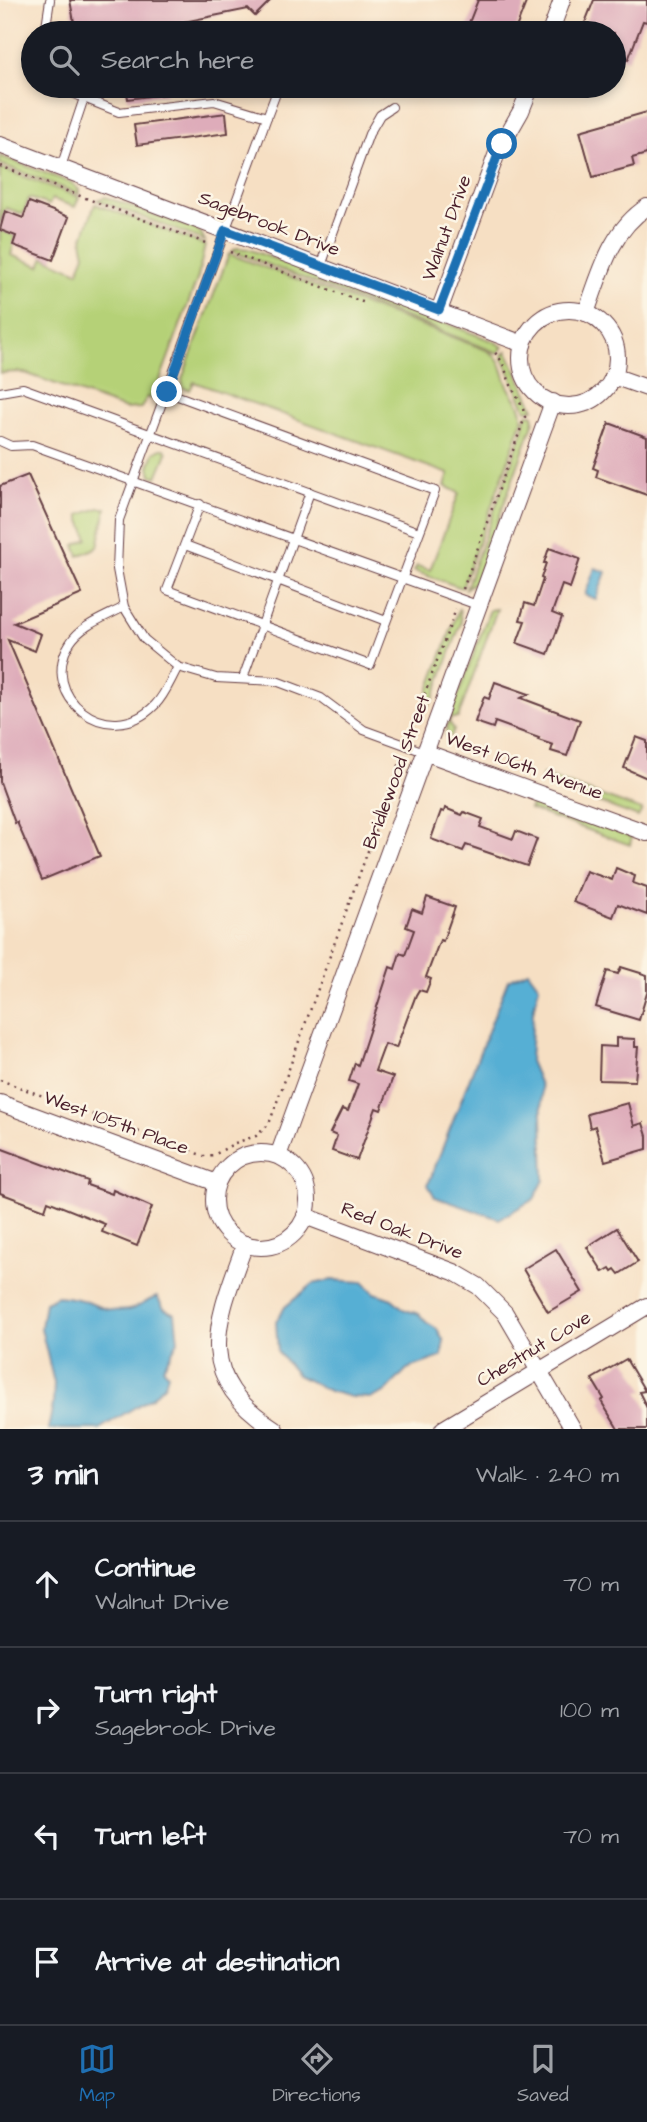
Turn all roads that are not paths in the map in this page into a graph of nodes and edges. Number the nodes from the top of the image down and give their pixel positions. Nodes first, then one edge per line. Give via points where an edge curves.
1 (50, 0) edge
2 (562, 0) edge
3 (47, 21) edge
4 (554, 21) edge
5 (84, 98) joint
6 (274, 98) edge
7 (526, 98) edge
8 (392, 107) dead end
9 (267, 117) junction
10 (0, 145) edge
11 (61, 167) junction
12 (647, 207) edge
13 (225, 230) junction
14 (321, 266) junction
15 (439, 310) junction
16 (586, 313) junction
17 (523, 344) junction
18 (613, 376) junction
19 (647, 388) edge
20 (0, 392) edge
21 (167, 392) junction
22 (553, 402) junction
23 (152, 434) junction
24 (0, 441) edge
25 (133, 481) junction
26 (310, 492) junction
27 (200, 504) junction
28 (419, 532) junction
29 (293, 538) junction
30 (185, 545) junction
31 (403, 577) junction
32 (278, 580) junction
33 (480, 606) junction
34 (124, 607) junction
35 (386, 621) junction
36 (262, 625) junction
37 (178, 667) junction
38 (243, 678) junction
39 (427, 752) junction
40 (647, 833) edge
41 (0, 1103) edge
42 (278, 1156) junction
43 (217, 1183) junction
44 (305, 1216) junction
45 (245, 1244) junction
46 (647, 1306) edge
47 (539, 1371) junction
48 (275, 1429) edge
49 (443, 1429) edge
50 (573, 1429) edge

1 - 3 lane
2 - 4 street
5 - 9 lane via 119,112 214,101
5 - 11 lane
6 - 9 lane
7 - 15 street, Walnut Drive via 497,153
8 - 14 lane via 380,115 369,134
9 - 13 lane
10 - 11 street, Sagebrook Drive
11 - 13 street, Sagebrook Drive
12 - 16 street via 613,243
13 - 14 street, Sagebrook Drive
13 - 21 lane
14 - 15 street, Sagebrook Drive
15 - 17 street, Sagebrook Drive
16 - 17 street via 567,310 548,315 532,327
16 - 18 street via 613,339 617,358
17 - 22 street via 521,362 526,379 537,393
18 - 19 street
18 - 22 street via 603,391 588,401 571,405
20 - 23 lane via 23,388
21 - 23 lane
21 - 28 lane via 435,491
22 - 33 street, Bridlewood Street
23 - 25 lane
23 - 26 lane
24 - 25 lane via 11,446 32,445
25 - 27 lane
25 - 34 lane via 119,520 117,569
26 - 28 lane
26 - 29 lane
27 - 29 lane
27 - 30 lane
28 - 31 lane
29 - 31 lane
29 - 32 lane
30 - 32 lane
30 - 36 lane via 167,590
31 - 33 lane
31 - 35 lane
32 - 35 lane
32 - 36 lane
33 - 39 street, Bridlewood Street
34 - 37 lane via 144,639
34 - 37 lane via 81,630 69,643 62,666 64,685 75,705 109,723 127,723 157,703
35 - 36 lane via 370,665
36 - 38 lane
37 - 38 lane via 216,678
38 - 39 lane via 276,681 321,698 364,730
39 - 40 street, West 106th Avenue
39 - 42 street, Bridlewood Street
41 - 43 street, West 105th Place
42 - 43 street via 256,1153 242,1157
42 - 44 street via 291,1163 304,1181
43 - 45 street via 214,1205 218,1219 231,1236
44 - 45 street via 295,1233 283,1241 264,1247
44 - 47 street, Red Oak Drive via 471,1282 505,1313
45 - 48 street via 218,1325 221,1364 240,1400
46 - 47 street, Chestnut Cove
47 - 49 street, Chestnut Cove
47 - 50 street, Red Oak Drive

